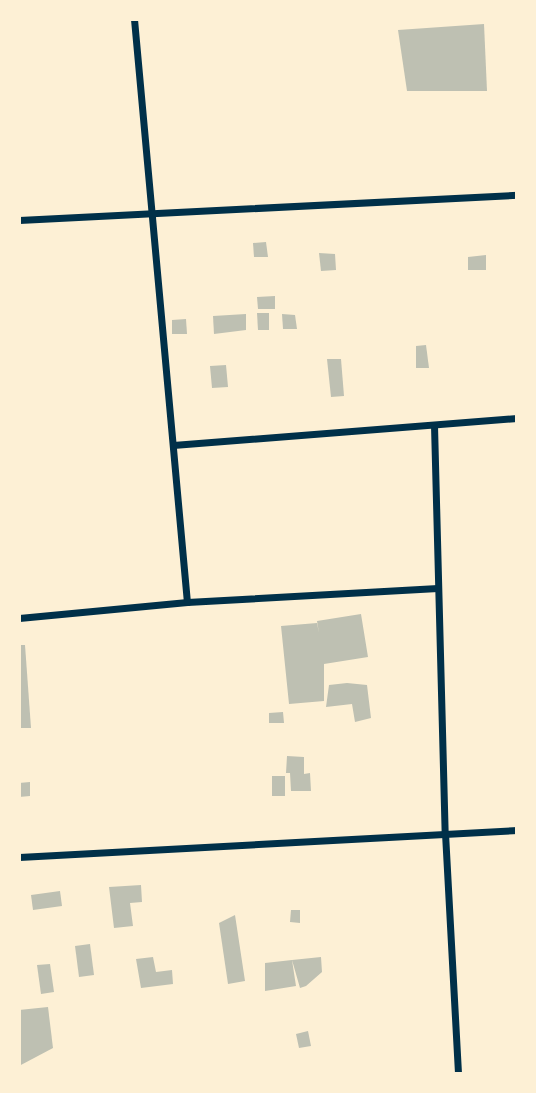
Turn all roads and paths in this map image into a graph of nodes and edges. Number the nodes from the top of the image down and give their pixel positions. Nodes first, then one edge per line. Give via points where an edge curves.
1 (134, 19) edge
2 (517, 195) edge
3 (152, 214) junction
4 (19, 220) edge
5 (517, 418) edge
6 (434, 425) junction
7 (173, 445) junction
8 (438, 588) junction
9 (187, 602) junction
10 (19, 618) edge
11 (517, 830) edge
12 (445, 834) junction
13 (19, 857) edge
14 (458, 1074) edge

1 - 3 street
2 - 3 street
3 - 4 street
3 - 7 street
5 - 6 street
6 - 7 street
6 - 8 street
7 - 9 street
8 - 9 street
8 - 12 street
9 - 10 street
11 - 12 street
12 - 13 street
12 - 14 street

